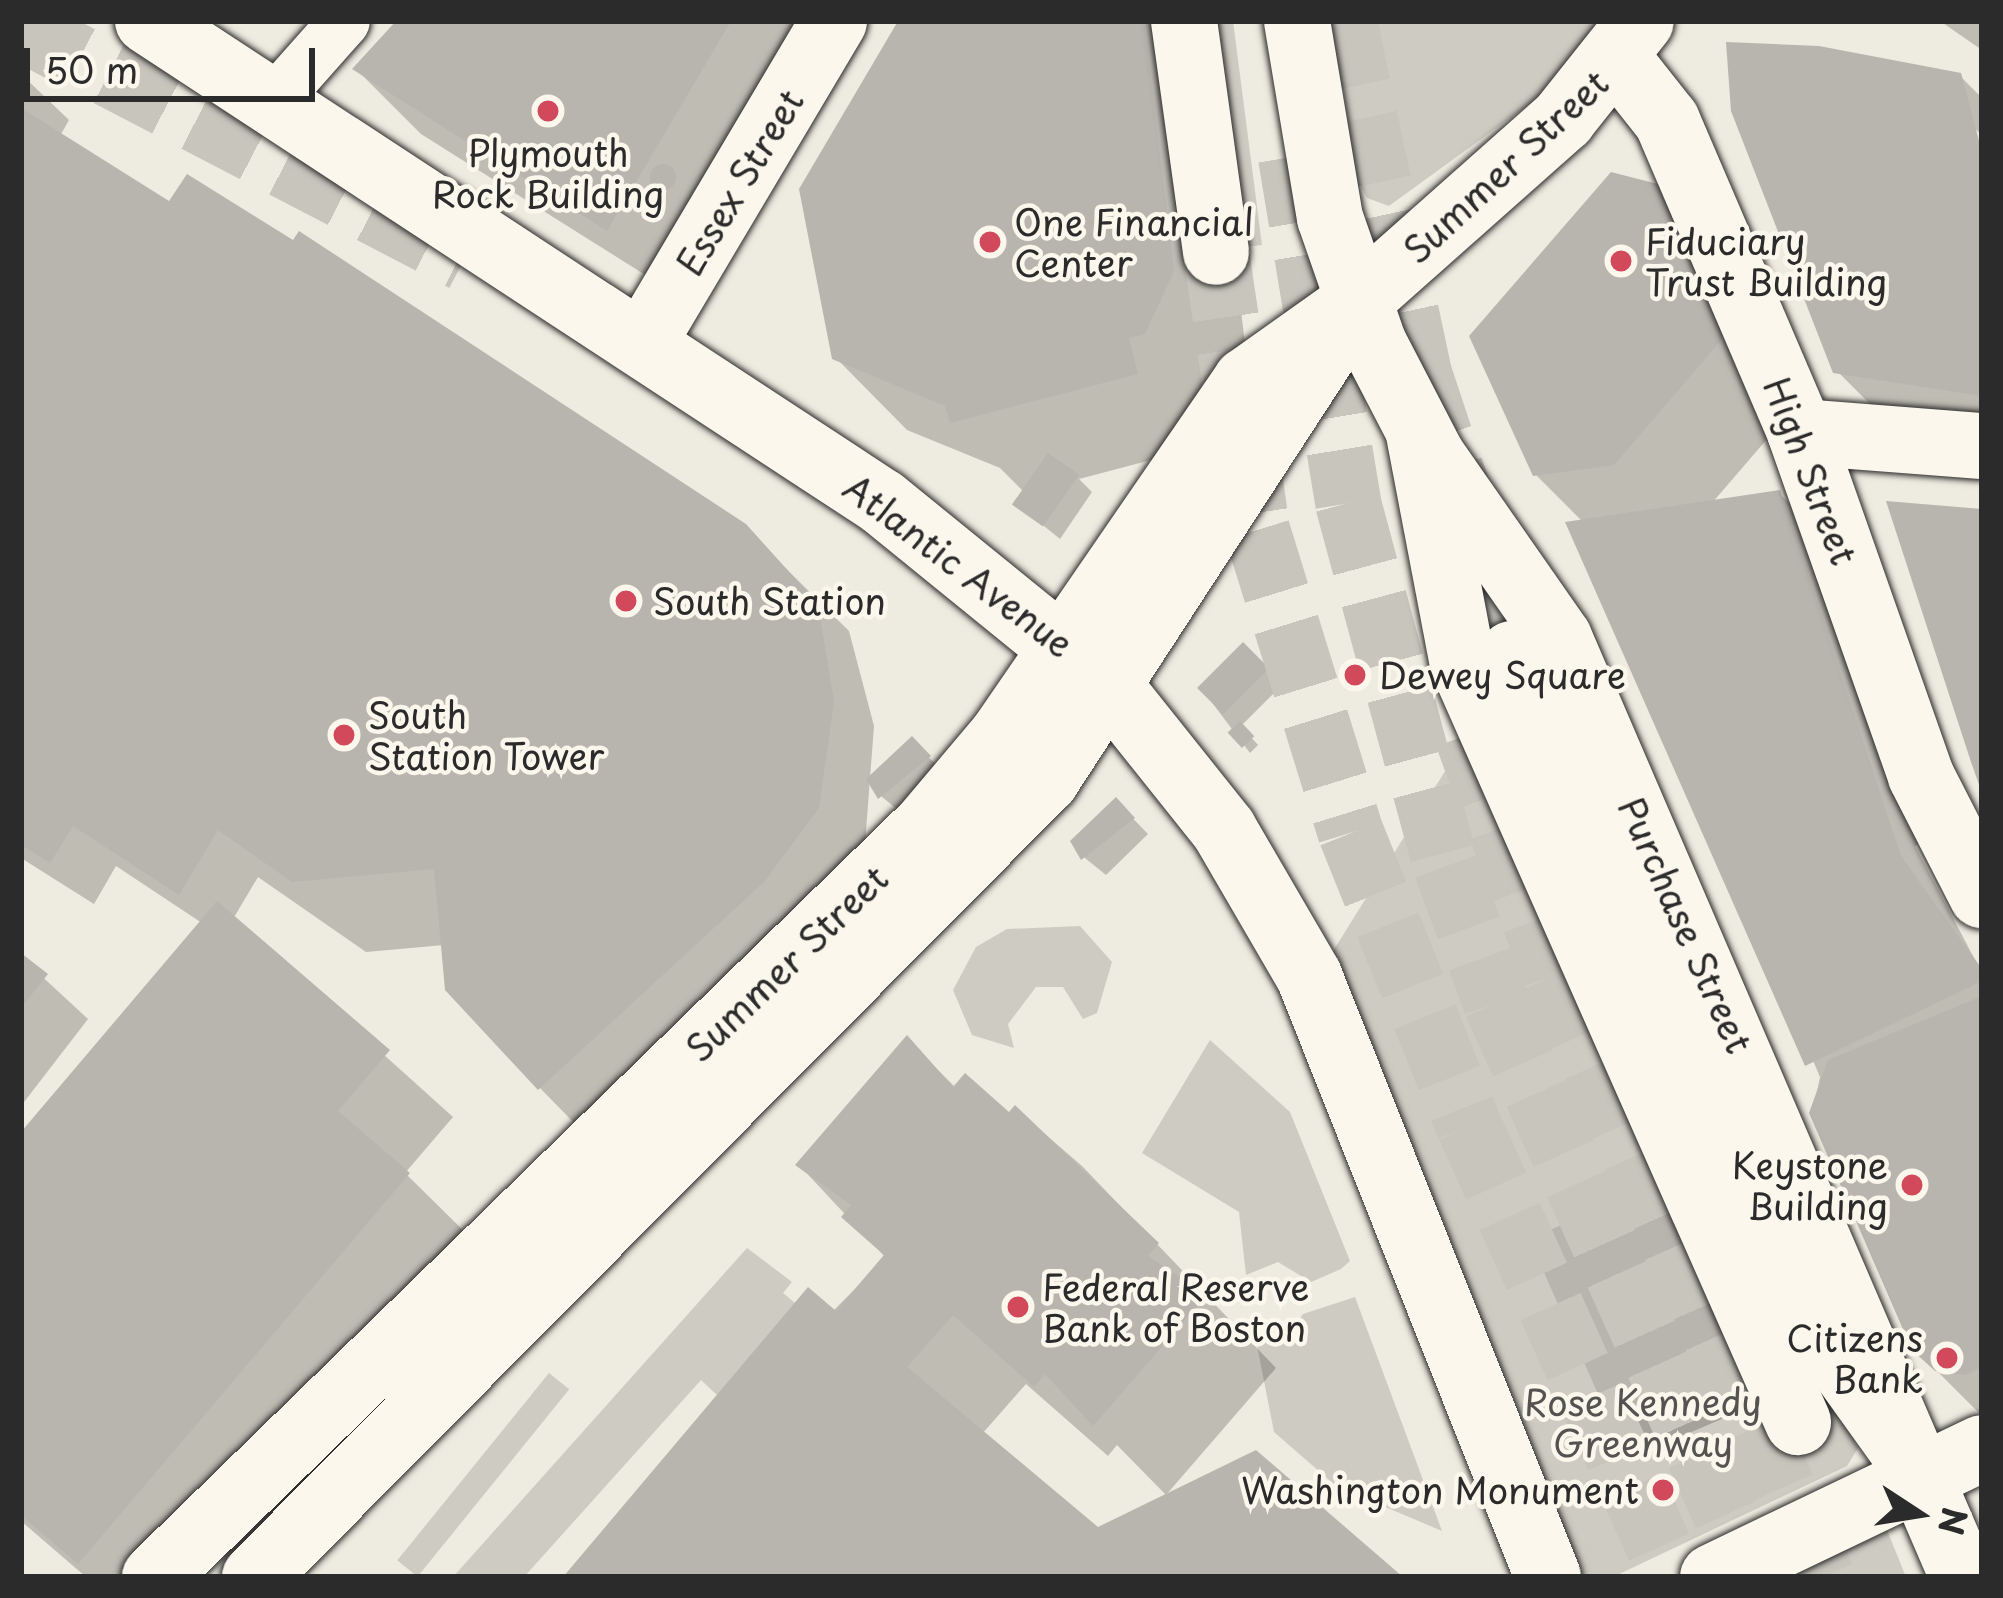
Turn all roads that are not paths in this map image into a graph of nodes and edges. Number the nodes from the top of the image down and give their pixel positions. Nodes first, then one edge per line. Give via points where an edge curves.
1 (148, 21) edge
2 (344, 21) edge
3 (834, 21) edge
4 (1184, 21) edge
5 (1297, 21) edge
6 (1630, 40) edge
7 (272, 102) junction
8 (1216, 252) tunnel mouth
9 (1357, 302) junction
10 (643, 343) junction
11 (1800, 432) junction
12 (1419, 434) junction
13 (1982, 446) edge
14 (1512, 654) tunnel mouth
15 (1087, 665) junction
16 (1982, 896) edge
17 (1798, 1422) dead end
18 (1982, 1448) edge
19 (1924, 1480) junction
20 (155, 1577) edge
21 (255, 1577) edge
22 (1548, 1577) edge
23 (1713, 1577) edge
24 (1963, 1577) edge

1 - 7 main road, Atlantic Avenue
2 - 7 street
3 - 10 main road, Essex Street
4 - 8 main road
5 - 9 main road, Purchase Street via 1323,186
6 - 9 main road, Summer Street
6 - 11 main road, High Street
7 - 10 main road, Atlantic Avenue
9 - 12 main road, Purchase Street
9 - 15 main road, Summer Street
10 - 15 main road, Atlantic Avenue via 927,534
11 - 13 main road
11 - 16 main road, High Street via 1921,776
12 - 17 main road via 1462,665
12 - 19 main road, Purchase Street via 1558,638
14 - 19 main road via 1806,1315
15 - 20 main road, Summer Street
15 - 21 main road, Summer Street via 1046,780
15 - 22 main road, Atlantic Avenue via 1224,830 1309,976
18 - 19 main road
19 - 23 main road
19 - 24 main road, Purchase Street

